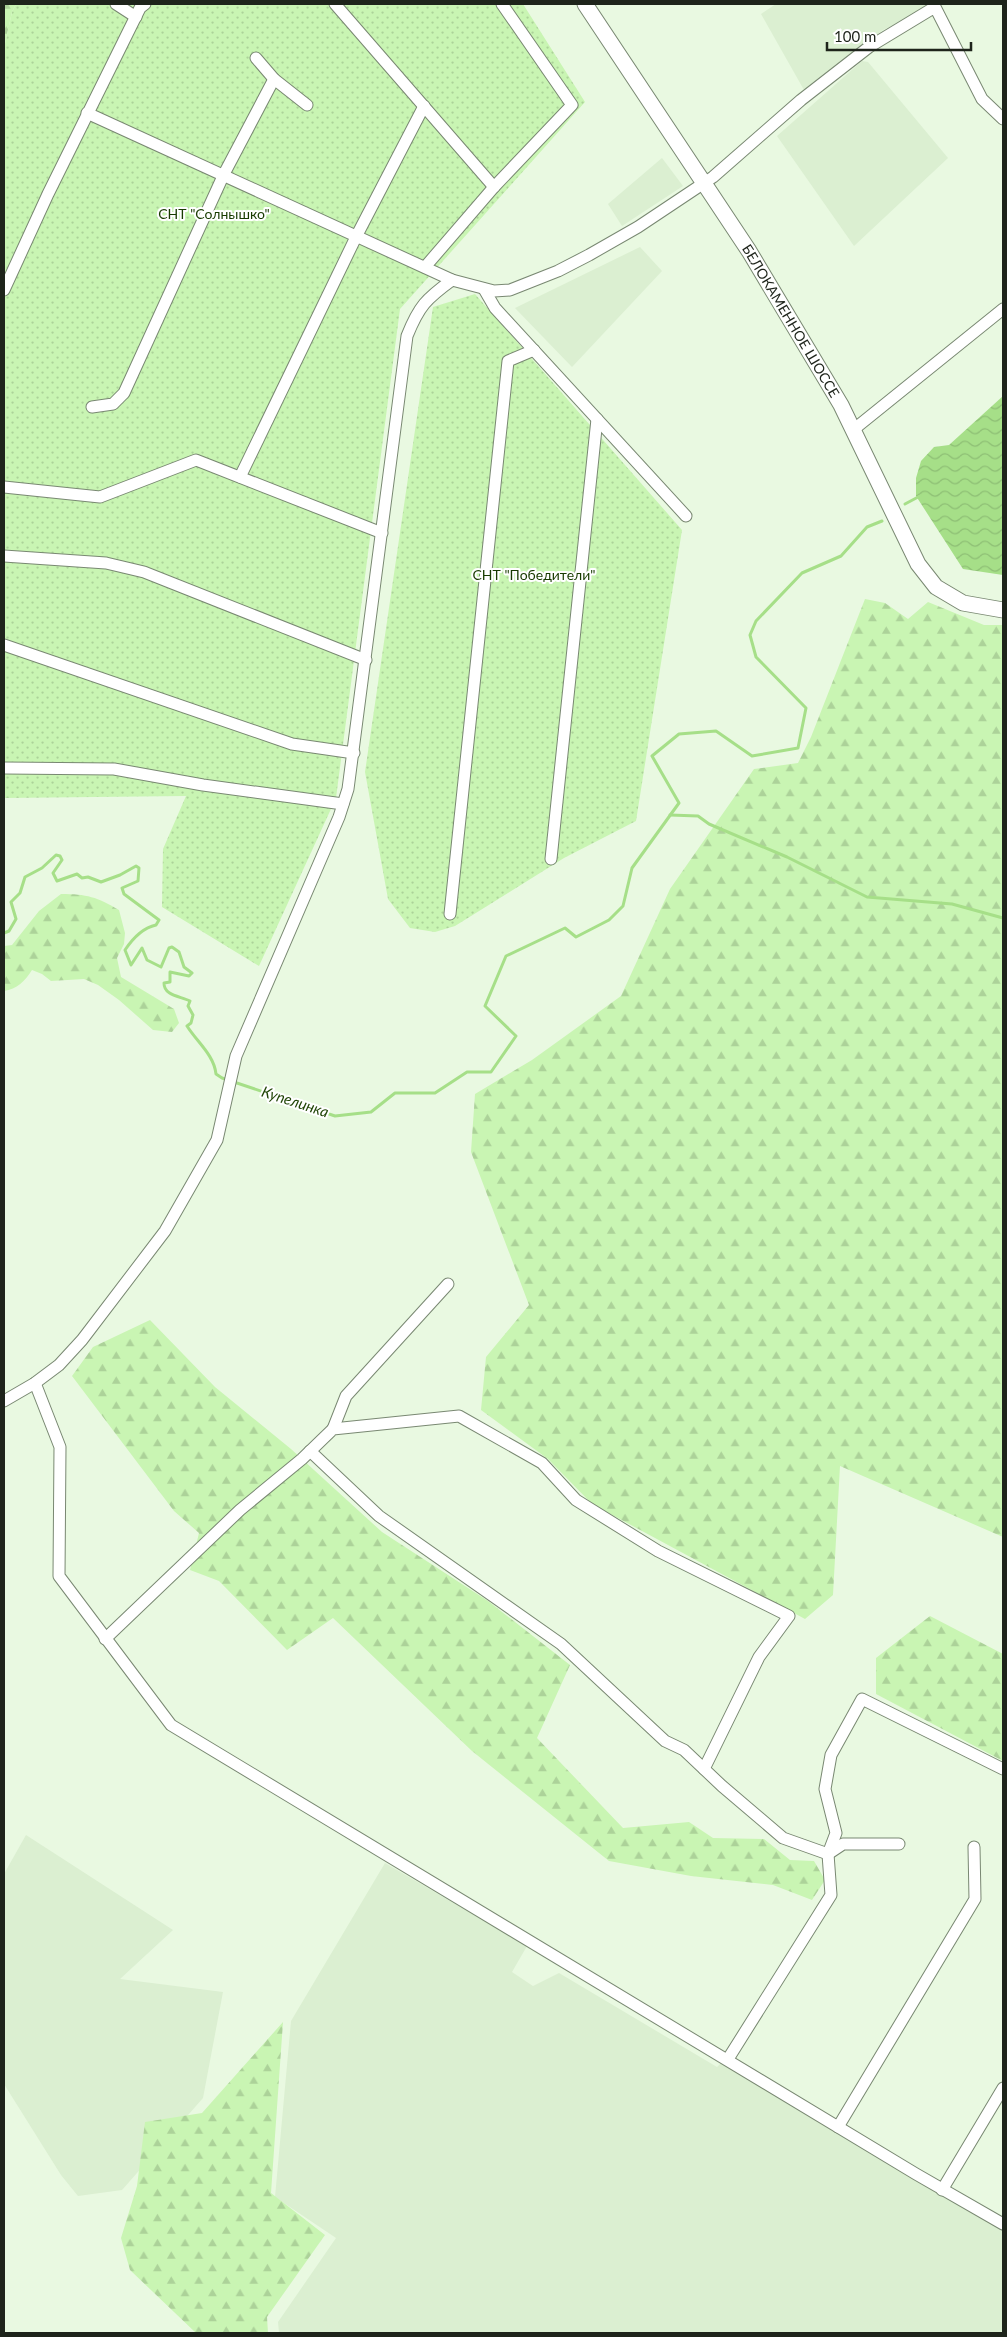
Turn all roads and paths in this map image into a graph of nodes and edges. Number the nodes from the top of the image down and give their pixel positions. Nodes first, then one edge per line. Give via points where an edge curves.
1 (116, 4) edge
2 (145, 4) edge
3 (335, 4) edge
4 (502, 4) edge
5 (585, 4) edge
6 (136, 17) junction
7 (256, 58) dead end
8 (274, 79) junction
9 (307, 105) dead end
10 (424, 106) junction
11 (87, 113) junction
12 (1003, 118) edge
13 (224, 174) junction
14 (705, 183) junction
15 (494, 187) junction
16 (356, 237) junction
17 (425, 267) junction
18 (452, 280) junction
19 (484, 289) junction
20 (4, 290) edge
21 (1003, 309) edge
22 (534, 350) junction
23 (92, 407) dead end
24 (597, 419) junction
25 (853, 430) junction
26 (240, 477) junction
27 (4, 487) edge
28 (686, 516) dead end
29 (382, 533) junction
30 (4, 556) edge
31 (1003, 610) edge
32 (4, 645) edge
33 (366, 660) junction
34 (354, 753) junction
35 (4, 768) edge
36 (343, 804) junction
37 (551, 859) dead end
38 (450, 914) dead end
39 (448, 1284) dead end
40 (35, 1383) junction
41 (4, 1401) edge
42 (333, 1429) junction
43 (310, 1451) junction
44 (105, 1639) junction
45 (704, 1769) junction
46 (1003, 1769) edge
47 (898, 1844) dead end
48 (974, 1847) dead end
49 (828, 1854) junction
50 (728, 2060) junction
51 (1003, 2088) edge
52 (838, 2127) junction
53 (942, 2190) junction
54 (1003, 2224) edge

1 - 6 street
2 - 6 street
3 - 10 street
4 - 15 street via 572,106
5 - 14 main road, БЕЛОКАМЕННОЕ ШОССЕ
6 - 11 street
7 - 8 street
8 - 9 street
8 - 13 street
10 - 15 street
10 - 16 street
11 - 13 street
11 - 20 street
12 - 14 street via 982,99 935,6 869,46
13 - 16 street
13 - 23 street via 124,393 113,404
14 - 19 street via 638,227 558,271 510,290
14 - 25 main road, БЕЛОКАМЕННОЕ ШОССЕ via 770,285
15 - 17 street
16 - 17 street
16 - 26 street
17 - 18 street
18 - 19 street
18 - 29 street via 427,298 407,336
19 - 22 street via 495,308
21 - 25 street
22 - 24 street
22 - 38 street via 508,361
24 - 28 street
24 - 37 street
25 - 31 main road, БЕЛОКАМЕННОЕ ШОССЕ via 918,564 936,587 963,603
26 - 27 street via 196,460 100,497
26 - 29 street
29 - 33 street
30 - 33 street via 106,563 144,572
32 - 34 street via 292,744
33 - 34 street
34 - 36 street
35 - 36 street via 114,769
36 - 40 street via 231,1070 217,1140 165,1231 82,1340
39 - 42 street via 346,1396
40 - 41 street
40 - 44 street via 60,1447 59,1576
42 - 43 street
42 - 45 street via 459,1416 542,1463 576,1500 658,1551 789,1616 759,1657
43 - 44 street via 240,1510
43 - 45 street via 379,1516 560,1644 665,1741 684,1750
44 - 50 street via 171,1725
45 - 49 street via 783,1838
46 - 49 street via 862,1699 831,1755 825,1789 836,1833
47 - 49 street via 842,1844
48 - 52 street via 975,1899
49 - 50 street via 831,1895
50 - 52 street
51 - 53 street
52 - 53 street
53 - 54 street

